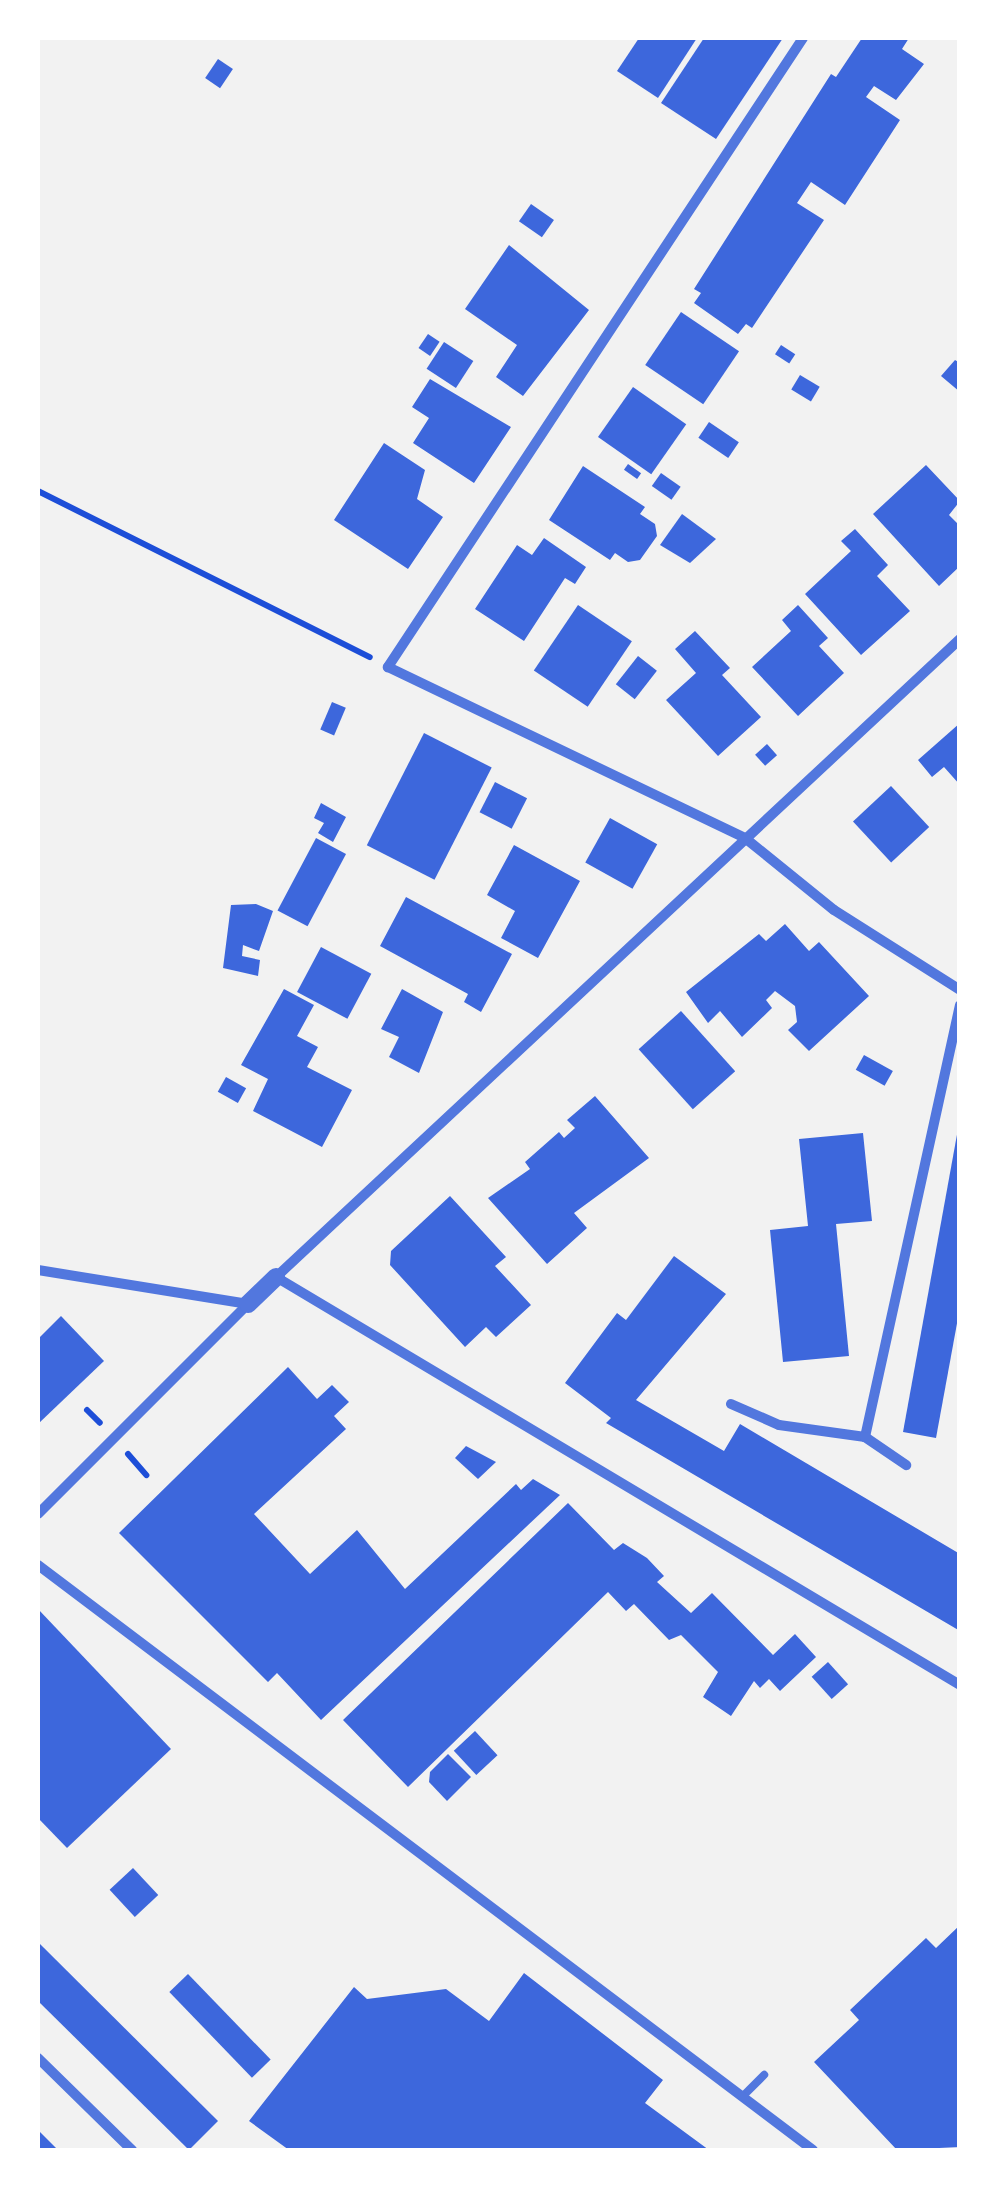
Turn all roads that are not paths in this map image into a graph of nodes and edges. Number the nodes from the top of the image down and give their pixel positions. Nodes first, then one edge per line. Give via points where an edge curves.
1 (803, 38) edge
2 (960, 640) edge
3 (745, 838) junction
4 (960, 990) edge
5 (960, 1004) edge
6 (38, 1270) edge
7 (276, 1277) junction
8 (248, 1304) junction
9 (731, 1404) dead end
10 (865, 1437) junction
11 (906, 1465) dead end
12 (38, 1514) edge
13 (38, 1565) edge
14 (960, 1685) edge
15 (38, 2058) edge
16 (764, 2075) dead end
17 (743, 2096) junction
18 (132, 2150) edge
19 (813, 2150) edge

1 - 3 street via 388,666
2 - 3 street
3 - 4 street via 834,910
3 - 7 street
5 - 10 street
6 - 8 street
7 - 8 street
7 - 14 street
8 - 12 street
9 - 10 street via 779,1425
10 - 11 street
13 - 17 street
15 - 18 street
16 - 17 lane
17 - 19 street

